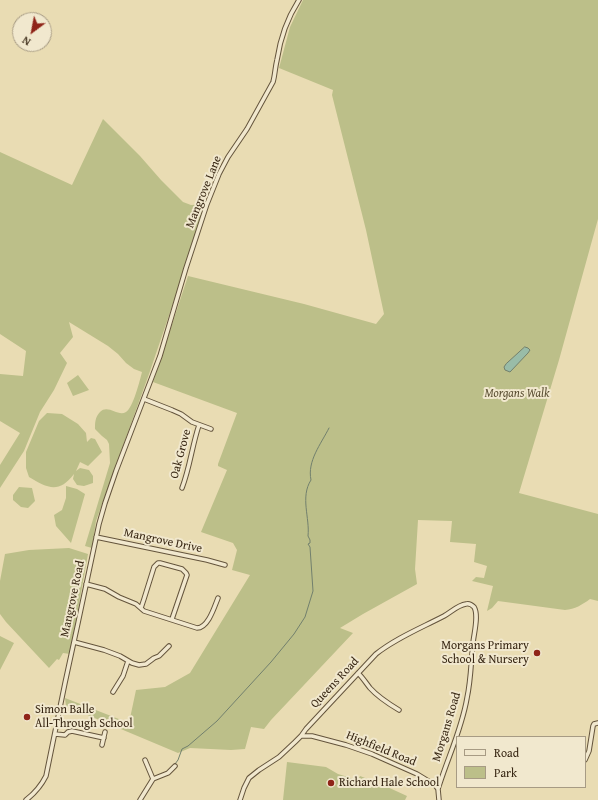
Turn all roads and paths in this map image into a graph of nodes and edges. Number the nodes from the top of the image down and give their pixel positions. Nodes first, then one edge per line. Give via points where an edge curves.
1 (299, 0) edge
2 (144, 399) junction
3 (199, 425) junction
4 (211, 429) dead end
5 (182, 488) dead end
6 (96, 537) junction
7 (225, 565) dead end
8 (86, 584) junction
9 (218, 598) dead end
10 (467, 603) joint
11 (140, 608) junction
12 (172, 620) junction
13 (74, 642) junction
14 (169, 646) dead end
15 (128, 661) junction
16 (358, 673) junction
17 (113, 692) dead end
18 (399, 710) dead end
19 (598, 724) edge
20 (105, 732) dead end
21 (55, 734) junction
22 (302, 736) junction
23 (457, 736) edge
24 (104, 738) junction
25 (456, 740) edge
26 (102, 745) dead end
27 (451, 752) junction
28 (456, 752) edge
29 (586, 758) edge
30 (145, 760) dead end
31 (175, 766) dead end
32 (153, 779) junction
33 (438, 789) junction
34 (26, 800) edge
35 (140, 800) edge
36 (240, 800) edge
37 (439, 800) edge

1 - 2 street, Mangrove Lane via 281,42 273,82 219,174
2 - 3 street, Oak Grove via 181,414
2 - 6 street, Mangrove Road via 110,487
3 - 4 street, Oak Grove
3 - 5 street, Oak Grove
6 - 7 street, Mangrove Drive
6 - 8 street, Mangrove Road
8 - 11 street via 105,589
8 - 13 street, Mangrove Road
9 - 12 street via 202,628
10 - 16 street, Queens Road via 382,650
10 - 23 street, Morgans Road via 471,604 477,613 470,679
11 - 12 street
11 - 12 street via 154,567 158,563 182,569 186,575
13 - 15 street via 109,652
13 - 21 street, Mangrove Road
14 - 15 street via 146,664
15 - 17 street
16 - 18 street via 374,692
16 - 22 street, Queens Road
19 - 29 street via 593,726
20 - 24 street
21 - 24 street via 65,735 72,731
21 - 34 street, Mangrove Road via 46,776 39,788
22 - 33 street, Highfield Road via 324,739 372,754 417,774
22 - 36 street, Queens Road via 279,757 249,778
24 - 26 street
25 - 27 street, Morgans Road
27 - 28 street
27 - 33 street, Morgans Road
30 - 32 street
31 - 32 street via 168,774
32 - 35 street
33 - 37 street

